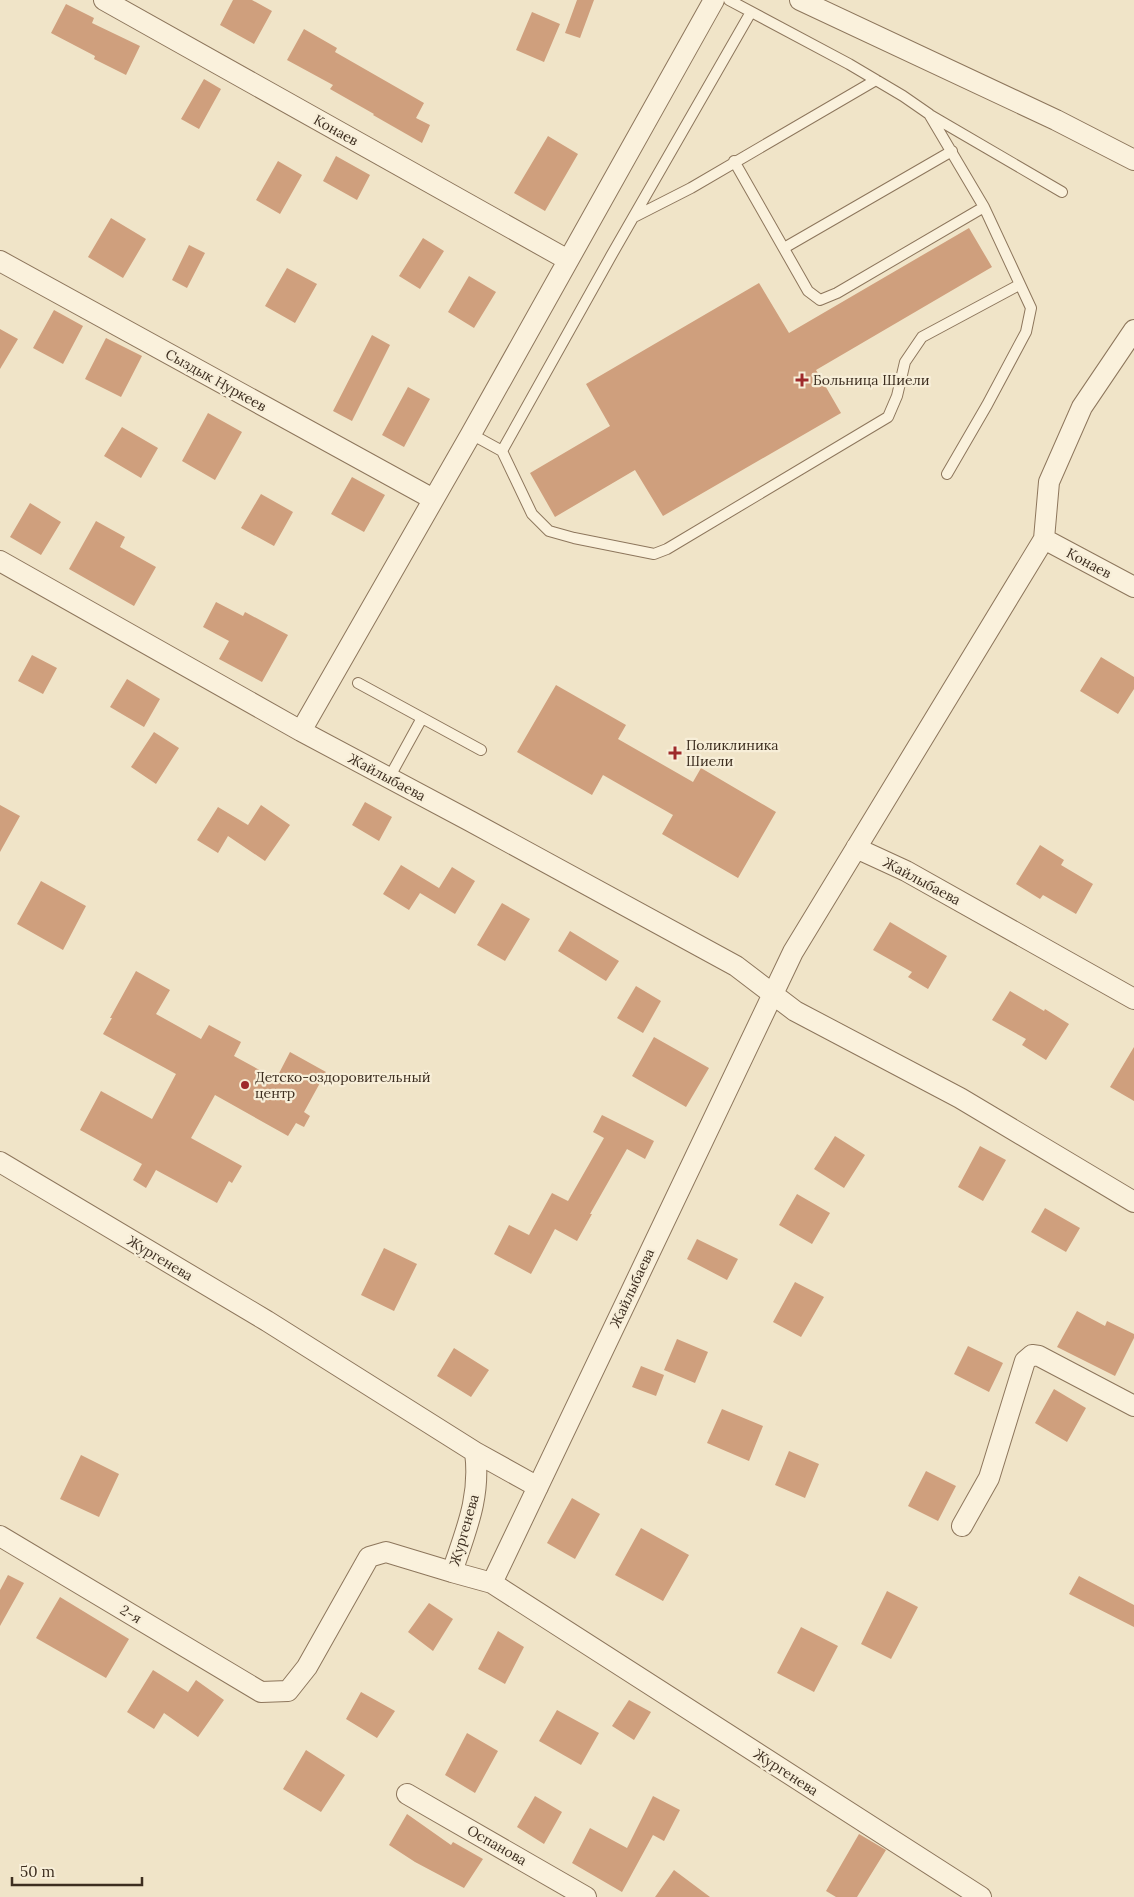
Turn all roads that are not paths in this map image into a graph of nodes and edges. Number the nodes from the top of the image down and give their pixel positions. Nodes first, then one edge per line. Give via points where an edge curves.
1 (104, 0) edge
2 (714, 0) edge
3 (729, 0) edge
4 (800, 0) edge
5 (751, 12) junction
6 (876, 80) junction
7 (930, 114) junction
8 (952, 151) junction
9 (1134, 160) edge
10 (734, 161) junction
11 (1062, 192) dead end
12 (984, 207) junction
13 (634, 217) junction
14 (784, 248) junction
15 (568, 260) junction
16 (0, 261) edge
17 (1019, 285) junction
18 (1134, 330) edge
19 (471, 434) junction
20 (502, 451) junction
21 (947, 474) dead end
22 (433, 499) junction
23 (1044, 539) junction
24 (0, 561) edge
25 (1134, 587) edge
26 (358, 683) dead end
27 (422, 718) junction
28 (301, 731) junction
29 (481, 750) dead end
30 (389, 778) junction
31 (856, 848) junction
32 (772, 994) junction
33 (1134, 999) edge
34 (0, 1162) edge
35 (1134, 1202) edge
36 (1134, 1406) edge
37 (475, 1452) junction
38 (538, 1487) junction
39 (962, 1526) dead end
40 (0, 1536) edge
41 (452, 1572) junction
42 (492, 1583) junction
43 (408, 1794) dead end
44 (971, 1894) edge
45 (586, 1897) edge

1 - 15 street, Конаев
2 - 15 street
3 - 5 lane
4 - 9 street
5 - 6 lane
5 - 13 lane
6 - 7 lane
6 - 10 lane
7 - 8 lane
7 - 11 lane
8 - 12 lane
8 - 14 lane
10 - 13 lane via 691,188
10 - 14 lane
12 - 14 lane via 862,280 820,300 808,291
12 - 17 lane
13 - 20 lane
15 - 19 street
16 - 22 street, Сыздык Нуркеев
17 - 20 lane via 922,337 905,362 888,417 654,554 549,530 532,514
17 - 21 lane via 1031,308 1026,332
18 - 23 street via 1082,407 1049,482
19 - 20 lane
19 - 22 street
22 - 28 street
23 - 25 street, Конаев
23 - 31 street
24 - 28 street, Жайлыбаева
26 - 27 lane
27 - 29 lane
27 - 30 lane
28 - 30 street, Жайлыбаева
30 - 32 street, Жайлыбаева via 736,966
31 - 32 street, Жайлыбаева via 793,952
31 - 33 street, Жайлыбаева via 906,871
32 - 35 street via 795,1011 960,1098
32 - 38 street, Жайлыбаева
34 - 37 street, Жургенева via 267,1321
36 - 39 street via 1032,1354 1025,1361 989,1478
37 - 38 street
37 - 41 street, Жургенева via 475,1499
38 - 42 street, Жайлыбаева
40 - 41 street, 2-я via 261,1692 288,1691 307,1667 369,1557 386,1552
41 - 42 street, Жургенева
42 - 44 street, Жургенева
43 - 45 street, Оспанова

